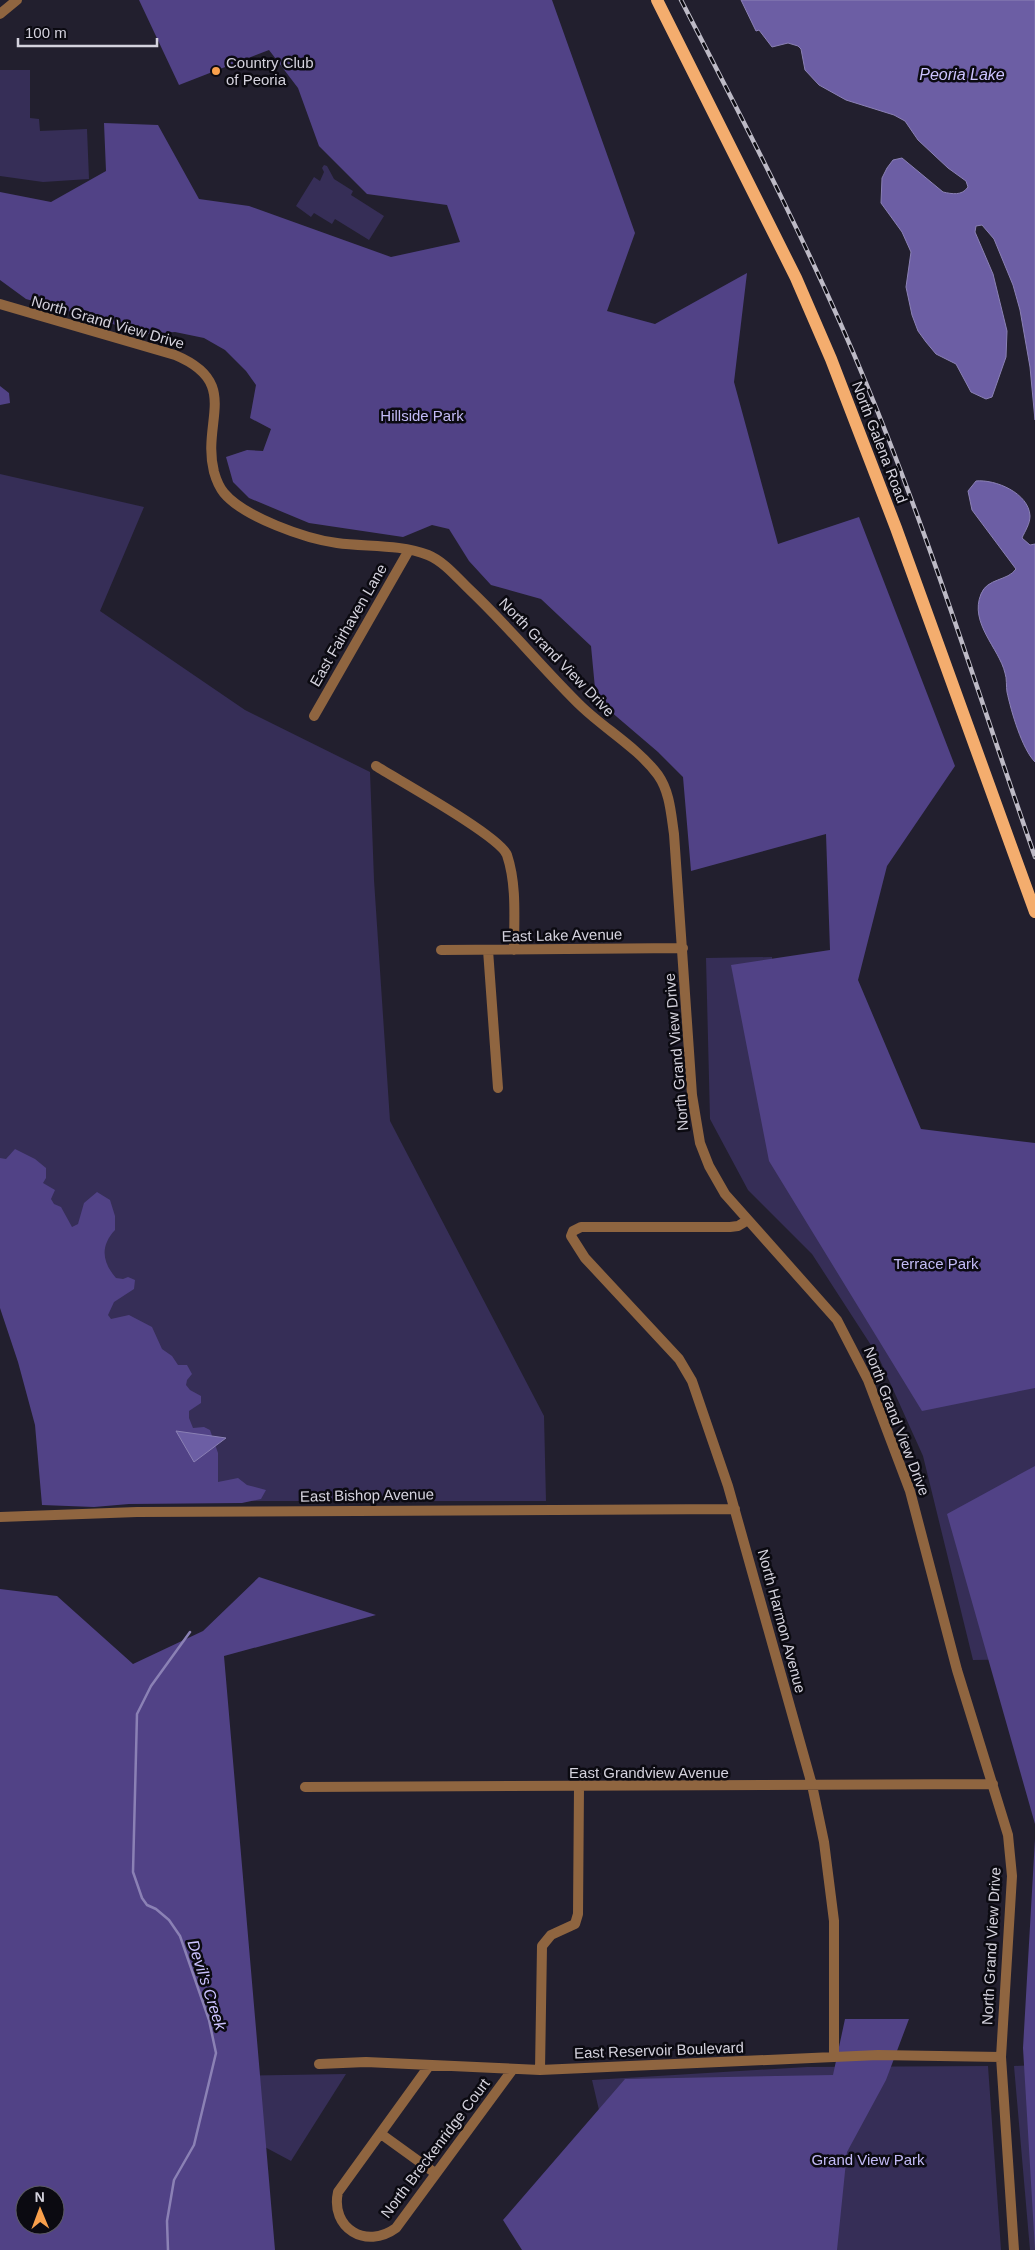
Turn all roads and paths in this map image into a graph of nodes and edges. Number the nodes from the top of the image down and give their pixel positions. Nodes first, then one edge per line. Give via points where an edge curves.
1 (17, 0) edge
2 (657, 0) edge
3 (0, 14) edge
4 (0, 304) edge
5 (409, 550) junction
6 (314, 716) dead end
7 (376, 766) dead end
8 (1035, 912) edge
9 (683, 948) junction
10 (441, 950) dead end
11 (488, 950) junction
12 (514, 950) junction
13 (498, 1088) dead end
14 (748, 1220) junction
15 (735, 1509) junction
16 (0, 1516) edge
17 (993, 1784) junction
18 (812, 1785) junction
19 (579, 1787) junction
20 (305, 1788) dead end
21 (834, 2056) junction
22 (1001, 2057) junction
23 (319, 2064) dead end
24 (429, 2066) junction
25 (513, 2069) junction
26 (540, 2070) junction
27 (381, 2134) junction
28 (435, 2173) junction
29 (1014, 2250) edge

1 - 3 street
2 - 8 main road, North Galena Road via 784,255 830,359 890,512
4 - 5 street, North Grand View Drive via 175,355 203,372 214,390 211,448 217,481 223,493 241,507 270,522 323,541
5 - 6 street, East Fairhaven Lane
5 - 9 street, North Grand View Drive via 430,556 448,569 581,706 658,775 667,794 671,815
7 - 12 street via 485,833 506,854 514,896
9 - 12 street, East Lake Avenue
9 - 14 street, North Grand View Drive via 692,1095 698,1137 718,1183
10 - 11 street, East Lake Avenue
11 - 12 street, East Lake Avenue
11 - 13 street
14 - 15 street, North Harmon Avenue via 730,1227 581,1227 572,1233 585,1258 672,1350 687,1371
14 - 17 street, North Grand View Drive via 833,1315 868,1380 908,1484 958,1670
15 - 16 street, East Bishop Avenue via 137,1512
15 - 18 street, North Harmon Avenue
17 - 18 street, East Grandview Avenue
17 - 22 street, North Grand View Drive via 1008,1835 1012,1866
18 - 19 street, East Grandview Avenue
18 - 21 street, North Harmon Avenue via 824,1842 834,1921
19 - 20 street, East Grandview Avenue
19 - 26 street via 578,1914 575,1924 551,1935 542,1946
21 - 22 street, East Reservoir Boulevard
21 - 26 street, East Reservoir Boulevard
22 - 29 street, North Grand View Drive
23 - 24 street, East Reservoir Boulevard via 366,2062
24 - 25 street, East Reservoir Boulevard
24 - 27 street
25 - 26 street, East Reservoir Boulevard
25 - 28 street, North Breckenridge Court
27 - 28 street
27 - 28 street, North Breckenridge Court via 338,2192 338,2214 349,2231 368,2239 391,2232

